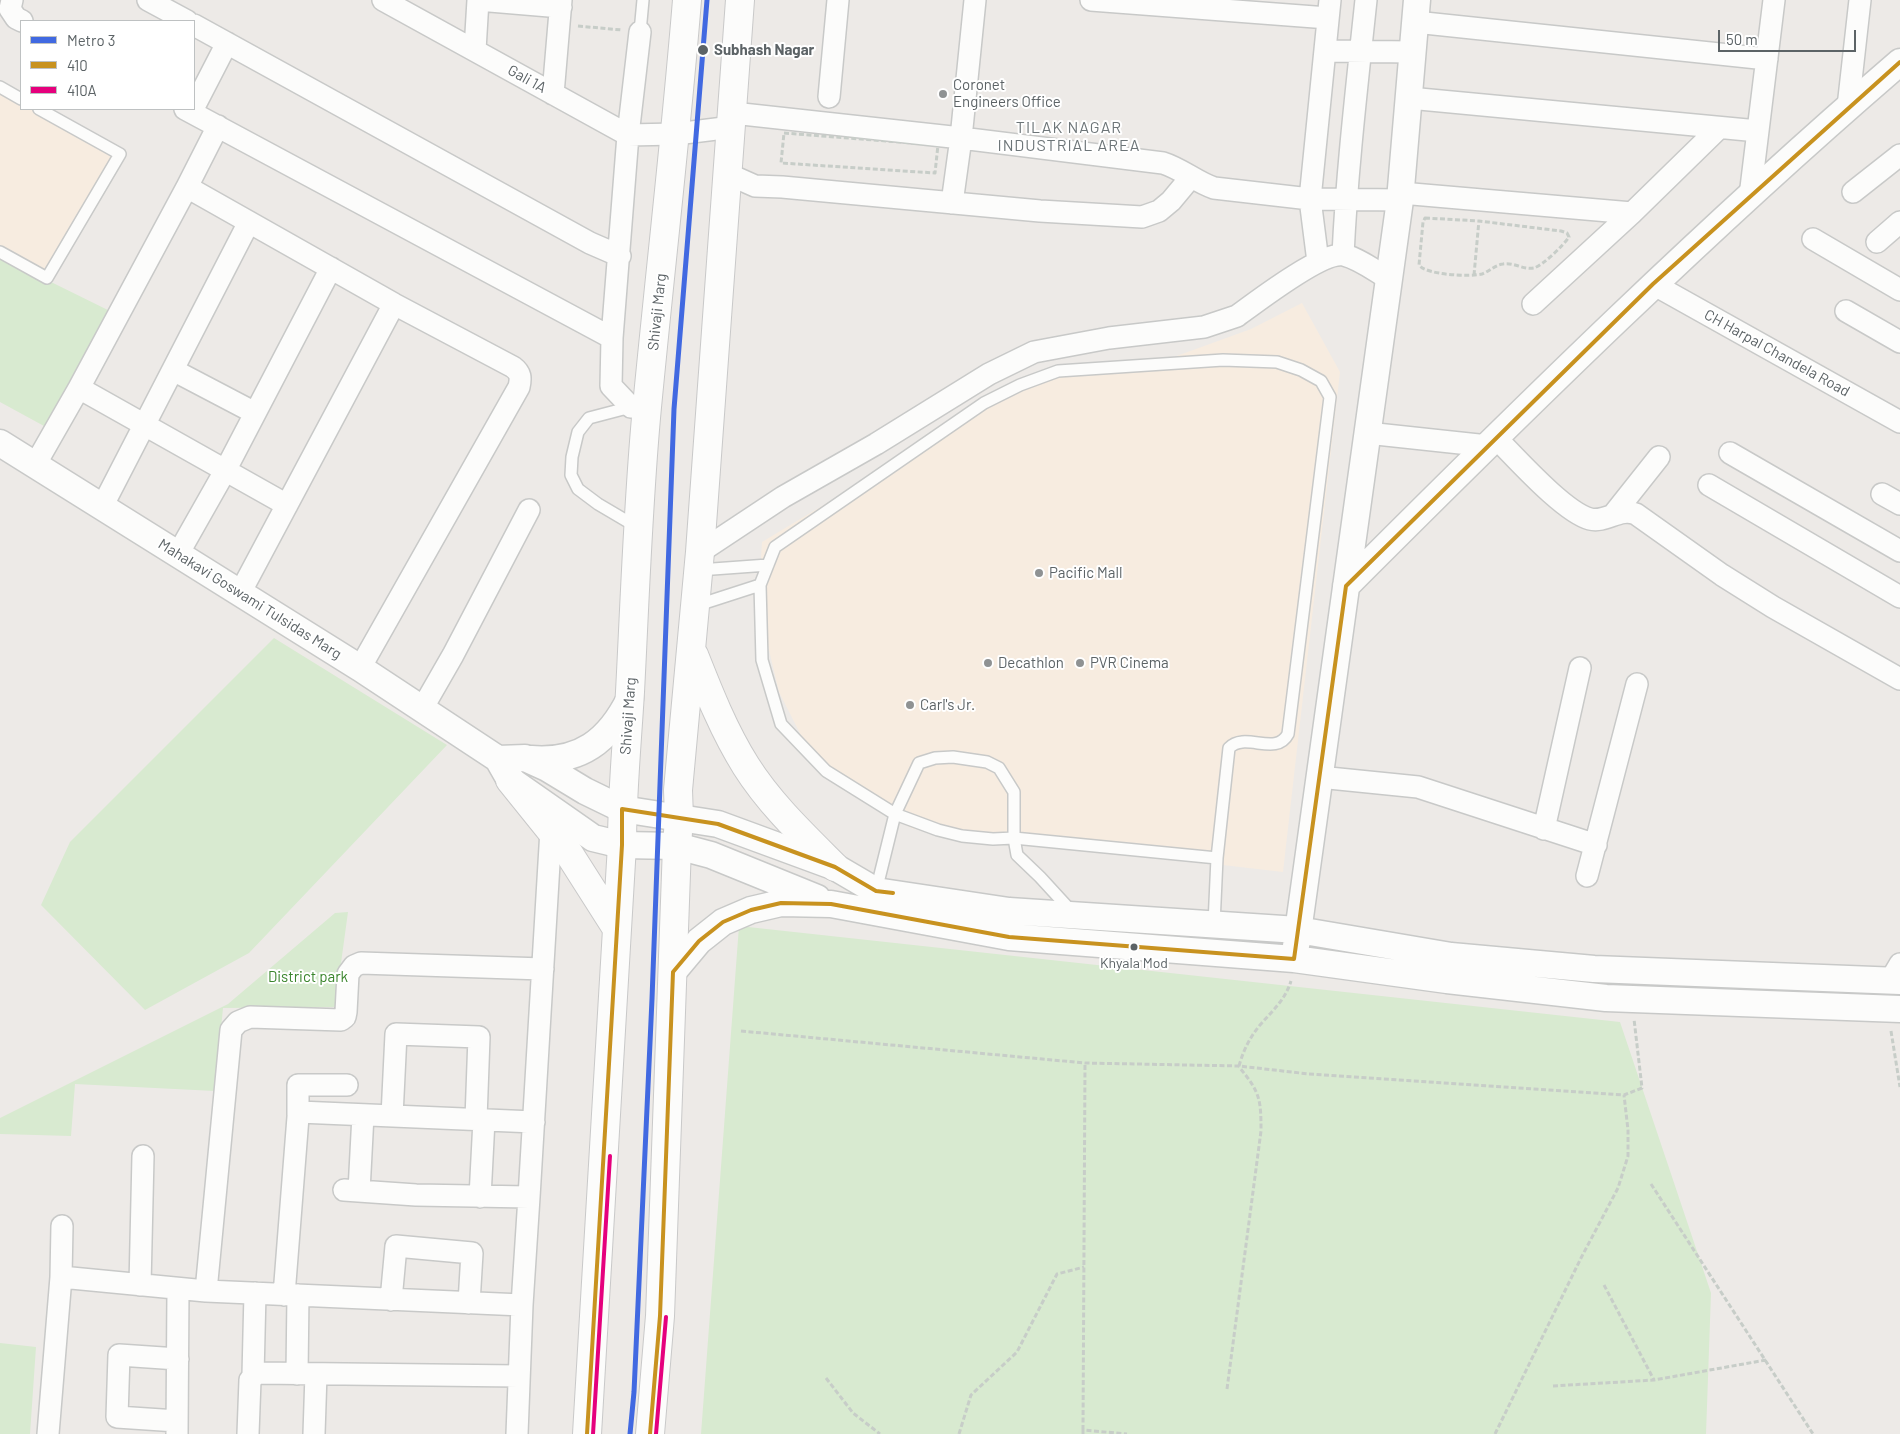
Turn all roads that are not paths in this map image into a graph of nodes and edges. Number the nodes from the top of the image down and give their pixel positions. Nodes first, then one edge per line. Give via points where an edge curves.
1 (12, 0) edge
2 (148, 0) edge
3 (383, 0) edge
4 (643, 0) edge
5 (687, 0) edge
6 (740, 0) edge
7 (838, 0) edge
8 (975, 0) edge
9 (1091, 0) edge
10 (1366, 0) edge
11 (1774, 0) edge
12 (1860, 0) edge
13 (561, 4) edge
14 (1329, 9) edge
15 (1416, 11) edge
16 (20, 20) edge
17 (185, 20) edge
18 (195, 26) edge
19 (640, 32) joint
20 (227, 43) junction
21 (475, 50) junction
22 (1325, 51) junction
23 (1360, 52) junction
24 (1413, 52) junction
25 (1767, 59) junction
26 (1900, 62) edge
27 (0, 87) edge
28 (553, 94) junction
29 (829, 97) dead end
30 (20, 98) edge
31 (1409, 98) junction
32 (195, 102) edge
33 (1848, 107) junction
34 (41, 110) edge
35 (193, 110) edge
36 (732, 120) junction
37 (218, 126) junction
38 (1719, 128) junction
39 (1758, 131) junction
40 (676, 134) junction
41 (628, 135) junction
42 (960, 138) junction
43 (1900, 155) edge
44 (728, 174) junction
45 (1191, 177) junction
46 (187, 187) junction
47 (1853, 192) dead end
48 (1401, 196) junction
49 (1750, 196) junction
50 (1310, 199) junction
51 (1346, 200) junction
52 (952, 202) junction
53 (1632, 213) junction
54 (249, 222) junction
55 (1900, 222) edge
56 (1813, 239) dead end
57 (1877, 242) dead end
58 (0, 252) edge
59 (1343, 255) junction
60 (620, 256) junction
61 (1318, 262) junction
62 (331, 268) junction
63 (1389, 279) junction
64 (1654, 284) junction
65 (1900, 290) edge
66 (394, 304) junction
67 (1533, 304) dead end
68 (1846, 311) dead end
69 (612, 338) junction
70 (1900, 342) edge
71 (173, 370) junction
72 (79, 388) junction
73 (639, 408) junction
74 (255, 413) junction
75 (1900, 422) edge
76 (145, 424) junction
77 (1367, 433) junction
78 (1492, 442) junction
79 (0, 443) edge
80 (1730, 453) dead end
81 (1659, 457) dead end
82 (35, 465) junction
83 (225, 471) junction
84 (1709, 484) dead end
85 (288, 505) junction
86 (102, 507) junction
87 (529, 510) dead end
88 (1613, 515) junction
89 (638, 527) junction
90 (1900, 551) edge
91 (178, 554) junction
92 (700, 561) junction
93 (768, 564) junction
94 (760, 585) junction
95 (1346, 586) junction
96 (240, 593) junction
97 (1900, 597) edge
98 (695, 606) junction
99 (692, 649) junction
100 (360, 668) junction
101 (1580, 668) dead end
102 (1900, 680) edge
103 (1638, 684) dead end
104 (630, 698) junction
105 (422, 709) junction
106 (511, 766) junction
107 (1319, 777) junction
108 (622, 809) junction
109 (895, 814) junction
110 (679, 818) junction
111 (1544, 829) junction
112 (551, 830) junction
113 (1014, 838) junction
114 (622, 845) junction
115 (1596, 845) junction
116 (676, 846) junction
117 (1217, 858) junction
118 (835, 867) junction
119 (1587, 876) dead end
120 (876, 891) junction
121 (831, 904) junction
122 (1074, 914) junction
123 (1214, 924) junction
124 (617, 929) junction
125 (1298, 930) junction
126 (1294, 959) junction
127 (543, 970) junction
128 (673, 972) junction
129 (1897, 975) edge
130 (1893, 1008) edge
131 (346, 1085) dead end
132 (363, 1114) junction
133 (298, 1115) junction
134 (392, 1116) junction
135 (480, 1119) junction
136 (534, 1122) junction
137 (143, 1156) dead end
138 (480, 1197) junction
139 (529, 1197) junction
140 (62, 1226) dead end
141 (61, 1277) junction
142 (140, 1285) junction
143 (178, 1289) junction
144 (206, 1291) junction
145 (255, 1293) junction
146 (291, 1295) junction
147 (391, 1300) junction
148 (469, 1303) junction
149 (522, 1305) junction
150 (178, 1359) junction
151 (307, 1374) junction
152 (253, 1376) junction
153 (519, 1376) junction
154 (177, 1427) edge
155 (48, 1434) edge
156 (248, 1434) edge
157 (314, 1434) edge
158 (517, 1434) edge
159 (587, 1434) edge
160 (650, 1434) edge

1 - 16 street via 10,9
2 - 17 street
3 - 21 street, Gali 1A
4 - 19 lane
5 - 40 main road, Shivaji Marg
6 - 36 main road
7 - 29 street
8 - 42 street
9 - 14 street
10 - 23 street
11 - 25 street
12 - 33 street
13 - 21 street via 478,0
13 - 28 street
14 - 22 street
15 - 24 street
15 - 25 street
18 - 20 street
19 - 41 street
20 - 32 street
20 - 60 street via 590,243
21 - 28 street, Gali 1A
22 - 23 street
22 - 50 street
23 - 24 street
23 - 51 street
24 - 31 street
25 - 39 street
26 - 33 street
27 - 30 lane
28 - 41 street, Gali 1A
31 - 38 street
31 - 48 street
33 - 49 street
34 - 58 lane via 120,154 47,278
35 - 37 street
36 - 40 street, Gali 1A
36 - 42 street, Gali 1A
36 - 44 main road
37 - 46 street
37 - 69 street
38 - 39 street
38 - 53 street
39 - 49 street
40 - 41 street, Gali 1A
40 - 73 main road, Shivaji Marg
41 - 60 street
42 - 45 street, Gali 1A via 1163,163
42 - 52 street
43 - 47 street
44 - 52 street via 755,186
44 - 92 main road
45 - 50 street, Gali 1A via 1214,188
45 - 52 street via 1172,202 1142,217
46 - 54 street
46 - 72 street
48 - 51 street, Gali 1A
48 - 53 street, Gali 1A
48 - 63 street
49 - 64 street
50 - 51 street, Gali 1A
50 - 61 street
51 - 59 street
53 - 67 street
54 - 62 street
54 - 71 street
55 - 57 street
56 - 65 street
59 - 61 street
59 - 63 street
60 - 69 street
61 - 92 street via 1226,321 1204,328 1110,338 1034,352 1010,363 783,497
62 - 66 street
62 - 74 street
63 - 77 street
64 - 75 street, CH Harpal Chandela Road
64 - 78 street
66 - 85 street
66 - 100 street via 513,367 519,371 520,381
68 - 70 street
69 - 73 street via 612,386
71 - 74 street
71 - 76 street
72 - 76 street
72 - 82 street
73 - 89 main road, Shivaji Marg
73 - 89 lane via 589,418 578,432 571,475 578,489
74 - 83 street
76 - 83 street
76 - 86 street
77 - 78 street
77 - 95 street
78 - 88 street via 1572,510 1594,519
78 - 95 street
79 - 82 street, Mahakavi Goswami Tulsidas Marg
80 - 90 street
81 - 88 street
82 - 86 street, Mahakavi Goswami Tulsidas Marg
83 - 85 street
83 - 91 street
84 - 97 street
85 - 96 street
86 - 91 street, Mahakavi Goswami Tulsidas Marg
87 - 105 street
88 - 102 street via 1628,511 1636,514 1729,580
89 - 104 main road, Shivaji Marg
91 - 96 street, Mahakavi Goswami Tulsidas Marg
92 - 93 lane
92 - 98 main road
93 - 94 lane
93 - 117 lane via 775,547 984,403 1058,371 1258,360 1277,362 1321,381 1330,397 1288,734 1279,744 1241,742 1229,748
94 - 98 lane
94 - 109 lane via 762,660 781,724 826,771
95 - 107 street
96 - 100 street, Mahakavi Goswami Tulsidas Marg
98 - 99 main road
99 - 110 main road via 678,790
99 - 118 main road via 717,714 746,767 783,815
100 - 105 street, Mahakavi Goswami Tulsidas Marg
101 - 111 street
103 - 115 street
104 - 106 street via 606,735 588,748 568,757
104 - 108 main road, Shivaji Marg
105 - 106 street, Mahakavi Goswami Tulsidas Marg
106 - 108 street, Mahakavi Goswami Tulsidas Marg via 547,768 585,792
106 - 112 main road
106 - 114 street, Mahakavi Goswami Tulsidas Marg via 593,838
107 - 111 street via 1418,787
107 - 125 street
108 - 110 street, Mahakavi Goswami Tulsidas Marg
108 - 114 main road, Shivaji Marg
109 - 113 lane via 962,836
109 - 113 lane via 919,763 953,757 987,762 999,768 1014,792
109 - 120 lane
110 - 116 main road
110 - 118 street, Mahakavi Goswami Tulsidas Marg via 718,824
111 - 115 street
112 - 124 main road
112 - 127 street
113 - 117 lane
113 - 122 lane via 1017,855
114 - 116 street, Mahakavi Goswami Tulsidas Marg
114 - 124 main road, Shivaji Marg
115 - 119 street
116 - 121 street, Mahakavi Goswami Tulsidas Marg via 711,855
116 - 128 main road
117 - 123 lane
118 - 120 street, Mahakavi Goswami Tulsidas Marg
120 - 122 street via 1008,911
121 - 126 street via 1009,937
121 - 128 street via 781,903 751,910 723,922 698,941
122 - 123 street
123 - 125 street
124 - 159 main road, Shivaji Marg
125 - 126 street
125 - 129 street via 1451,956 1594,969
126 - 130 street via 1606,998
127 - 136 street
127 - 144 street via 361,963 348,974 346,1012 341,1020 250,1018 238,1022 231,1030
128 - 160 main road via 660,1316
131 - 133 street via 298,1085
132 - 133 street via 302,1112
132 - 134 street
132 - 138 street via 351,1191
133 - 146 street
134 - 135 street
134 - 135 street via 396,1034 479,1037
135 - 136 street
135 - 138 street
136 - 139 street
137 - 142 street
138 - 139 street
139 - 149 street
140 - 141 street
141 - 142 street
141 - 155 street
142 - 143 street
143 - 144 street
143 - 150 street
144 - 145 street
145 - 146 street
145 - 152 street
146 - 147 street
146 - 151 street
147 - 148 street
147 - 148 street via 396,1246 472,1253
148 - 149 street
149 - 153 street
150 - 154 street
150 - 154 street via 120,1355 117,1417
151 - 152 street via 257,1373
151 - 153 street
151 - 157 street
152 - 156 street via 250,1380
153 - 158 street

